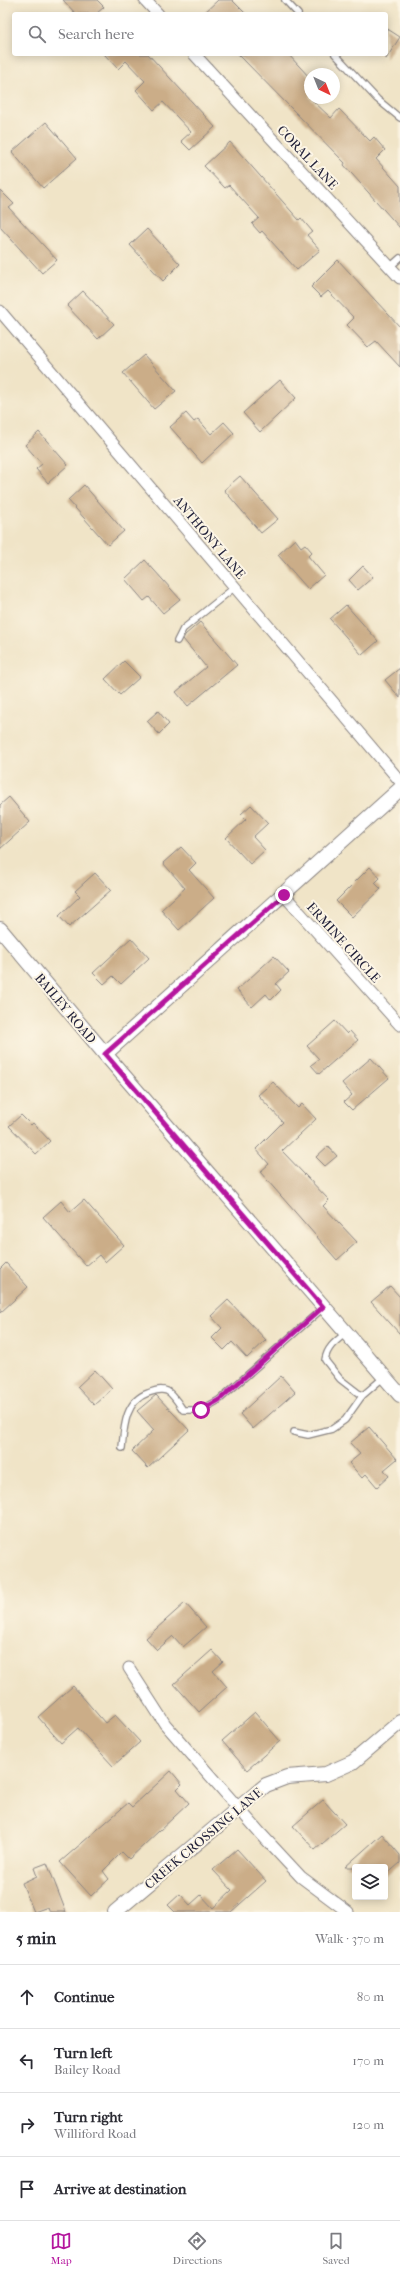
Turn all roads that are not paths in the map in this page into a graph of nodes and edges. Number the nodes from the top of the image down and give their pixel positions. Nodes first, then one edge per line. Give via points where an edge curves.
1 (145, 0) edge
2 (285, 0) edge
3 (156, 12) edge
4 (296, 12) edge
5 (196, 56) edge
6 (338, 56) edge
7 (400, 118) edge
8 (400, 258) edge
9 (390, 267) junction
10 (400, 278) edge
11 (0, 311) edge
12 (234, 587) junction
13 (177, 641) dead end
14 (400, 782) edge
15 (400, 789) edge
16 (284, 895) junction
17 (0, 929) edge
18 (400, 1025) edge
19 (105, 1054) junction
20 (323, 1307) junction
21 (346, 1333) junction
22 (385, 1377) junction
23 (400, 1395) edge
24 (362, 1396) junction
25 (294, 1432) dead end
26 (122, 1448) dead end
27 (129, 1668) dead end
28 (400, 1722) edge
29 (238, 1808) junction
30 (115, 1912) edge
31 (348, 1912) edge

1 - 3 street
2 - 4 lane
5 - 9 street, CORAL LANE
6 - 7 lane via 378,99
8 - 9 lane
9 - 10 street, CORAL LANE
11 - 12 street, ANTHONY LANE
12 - 13 lane via 183,629
12 - 14 street, ANTHONY LANE
15 - 16 street
16 - 18 street, ERMINE CIRCLE
16 - 19 street
17 - 19 street, BAILEY ROAD
19 - 20 street, BAILEY ROAD
20 - 21 street, BAILEY ROAD
20 - 26 lane via 219,1400 201,1410 183,1410 168,1391 158,1389 144,1394 130,1406 124,1424
21 - 22 street, BAILEY ROAD
21 - 24 lane via 332,1344 325,1360 340,1379
22 - 23 street, BAILEY ROAD
22 - 24 lane
24 - 25 lane via 345,1420 332,1429 308,1435
27 - 29 street via 165,1724
28 - 29 street, CREEK CROSSING LANE via 353,1762 326,1774 287,1777 266,1785
29 - 30 street, CREEK CROSSING LANE
29 - 31 street via 301,1877

